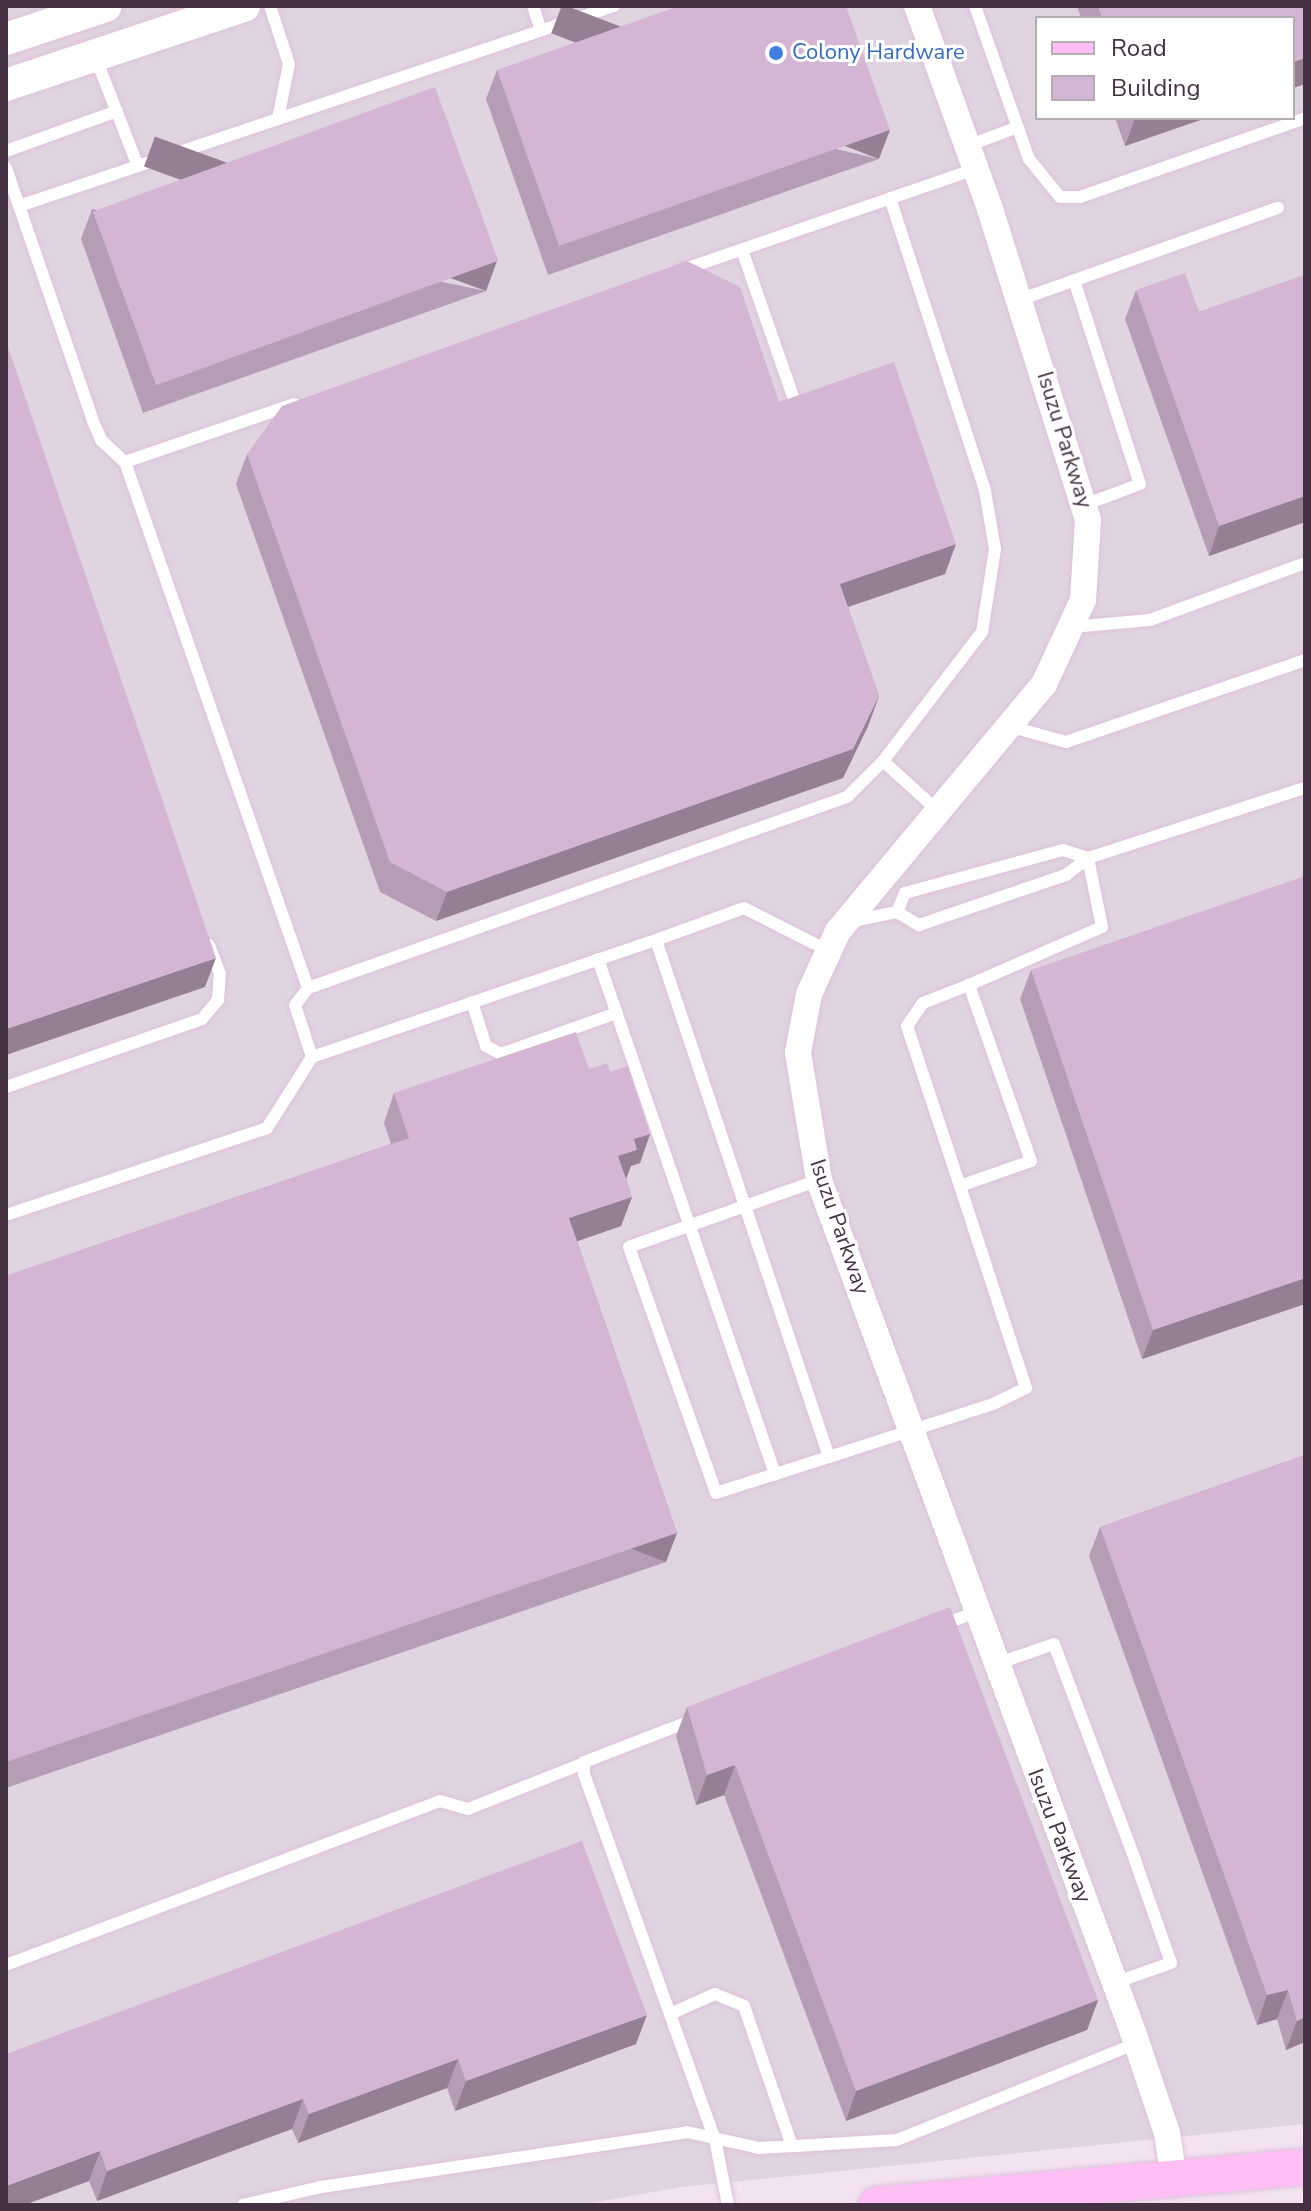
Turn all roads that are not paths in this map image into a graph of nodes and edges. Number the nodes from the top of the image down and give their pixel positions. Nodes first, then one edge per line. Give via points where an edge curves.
1 (106, 6) edge
2 (244, 6) edge
3 (270, 6) edge
4 (533, 6) edge
5 (614, 6) edge
6 (917, 6) edge
7 (975, 6) edge
8 (541, 30) junction
9 (6, 39) edge
10 (95, 56) junction
11 (6, 85) edge
12 (117, 111) junction
13 (1305, 118) edge
14 (278, 119) junction
15 (1018, 127) junction
16 (6, 151) edge
17 (971, 158) junction
18 (137, 164) junction
19 (6, 168) edge
20 (890, 198) junction
21 (19, 206) junction
22 (1278, 208) dead end
23 (742, 250) junction
24 (666, 276) edge
25 (1074, 280) junction
26 (1019, 300) junction
27 (305, 400) edge
28 (795, 402) edge
29 (125, 462) junction
30 (1084, 505) junction
31 (1305, 563) edge
32 (1072, 627) junction
33 (1305, 660) edge
34 (1012, 727) junction
35 (883, 761) junction
36 (1305, 788) edge
37 (936, 809) junction
38 (1088, 858) junction
39 (897, 912) junction
40 (845, 923) junction
41 (204, 930) edge
42 (656, 940) junction
43 (829, 951) junction
44 (598, 959) junction
45 (969, 985) junction
46 (308, 988) junction
47 (472, 1002) junction
48 (617, 1013) junction
49 (312, 1057) junction
50 (6, 1087) edge
51 (819, 1180) junction
52 (960, 1186) junction
53 (747, 1205) junction
54 (6, 1215) edge
55 (690, 1225) junction
56 (909, 1429) junction
57 (829, 1457) junction
58 (775, 1474) junction
59 (976, 1612) junction
60 (932, 1628) edge
61 (995, 1665) junction
62 (715, 1712) edge
63 (584, 1763) junction
64 (6, 1965) edge
65 (1114, 1983) junction
66 (670, 2014) junction
67 (1137, 2043) junction
68 (715, 2139) junction
69 (792, 2146) junction
70 (1305, 2167) edge
71 (1174, 2179) junction
72 (243, 2205) edge
73 (728, 2205) edge
74 (877, 2205) edge

1 - 9 street
2 - 10 street
3 - 14 lane via 289,64
4 - 8 lane
5 - 8 lane
6 - 17 street, Isuzu Parkway
7 - 15 lane
8 - 14 lane
10 - 11 street
10 - 12 lane
12 - 16 lane
12 - 18 lane
13 - 15 lane via 1080,197 1060,197 1043,180
14 - 18 lane
15 - 17 lane
17 - 20 lane
17 - 26 street, Isuzu Parkway
18 - 21 lane
19 - 21 lane
20 - 23 lane
20 - 35 lane via 985,491 995,549 982,632
21 - 29 lane via 93,421 101,440
22 - 25 lane
23 - 24 lane
23 - 28 lane
25 - 26 lane
25 - 30 lane via 1140,484
26 - 30 street, Isuzu Parkway
27 - 29 lane
29 - 46 lane
30 - 32 street, Isuzu Parkway via 1088,520 1083,600
31 - 32 lane via 1150,620
32 - 34 street, Isuzu Parkway via 1061,657
33 - 34 lane via 1066,742
34 - 37 street, Isuzu Parkway
35 - 37 lane
35 - 46 lane via 847,797
36 - 38 lane
37 - 40 street, Isuzu Parkway
38 - 39 lane via 1066,875 919,925
38 - 39 lane via 1063,850 905,893
38 - 45 lane via 1102,927
39 - 40 lane
40 - 43 street, Isuzu Parkway
41 - 50 lane via 220,974 218,1000 202,1019
42 - 43 lane via 744,908
42 - 44 lane
42 - 53 lane
43 - 51 street, Isuzu Parkway via 809,994 798,1053
44 - 47 lane
44 - 48 lane
45 - 52 lane via 923,1003 907,1026
45 - 52 lane via 1031,1161
46 - 49 lane via 295,1005
47 - 48 lane via 486,1046 501,1054
47 - 49 lane
48 - 55 lane
49 - 54 lane via 267,1128
51 - 53 lane
51 - 56 street, Isuzu Parkway
52 - 56 lane via 1026,1388 1005,1400
53 - 55 lane
53 - 57 lane
55 - 58 lane
55 - 58 lane via 629,1247 716,1493
56 - 57 lane
56 - 59 street, Isuzu Parkway
57 - 58 lane
59 - 60 lane
59 - 61 street, Isuzu Parkway
61 - 65 street, Isuzu Parkway
61 - 65 lane via 1054,1644 1135,1860 1171,1963
62 - 63 lane
63 - 64 lane via 468,1809 440,1801
63 - 66 lane
65 - 67 street, Isuzu Parkway
66 - 68 lane
66 - 69 lane via 715,1994 744,2006
67 - 69 lane via 897,2140
67 - 71 street, Isuzu Parkway via 1167,2133
68 - 69 lane via 759,2148
68 - 72 lane via 687,2132 321,2187
68 - 73 lane
70 - 71 main road
71 - 74 main road

